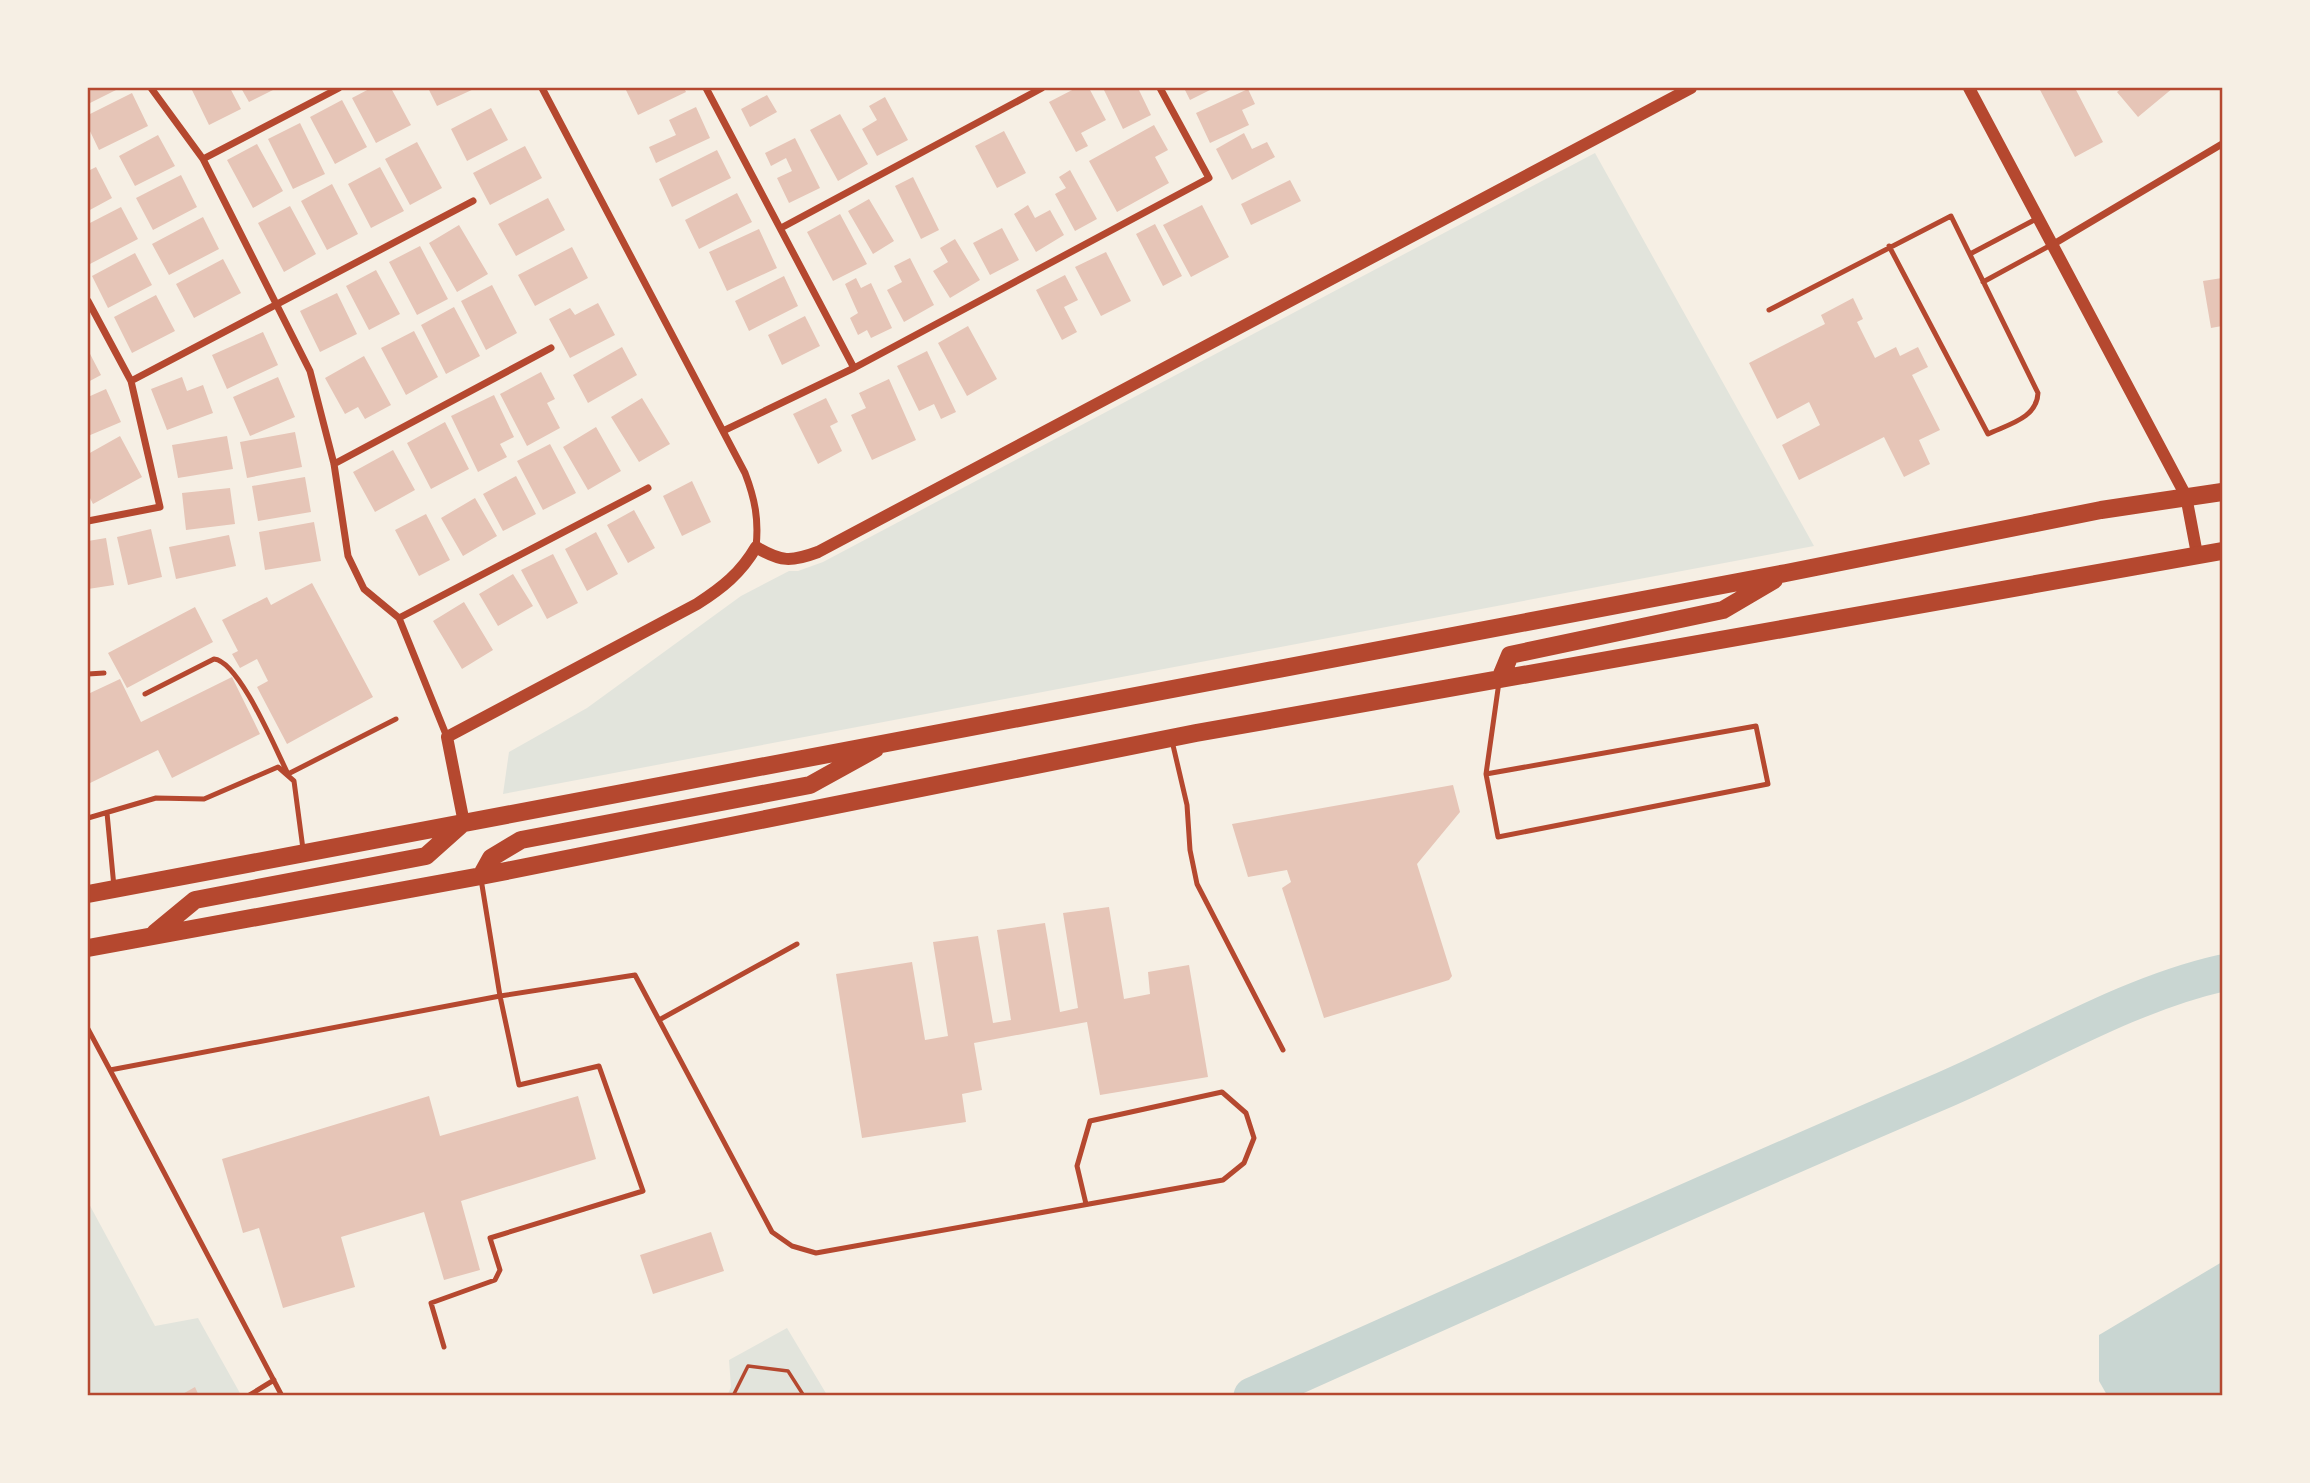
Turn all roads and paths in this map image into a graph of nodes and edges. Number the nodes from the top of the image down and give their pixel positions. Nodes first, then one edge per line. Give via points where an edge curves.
1 (151, 88) edge
2 (339, 88) edge
3 (542, 88) edge
4 (706, 88) edge
5 (1042, 88) edge
6 (1160, 88) edge
7 (1691, 88) edge
8 (1969, 88) edge
9 (2222, 144) edge
10 (203, 159) junction
11 (473, 201) dead end
12 (2038, 218) junction
13 (781, 228) junction
14 (2052, 244) junction
15 (1889, 246) junction
16 (1970, 254) junction
17 (1983, 282) junction
18 (88, 301) edge
19 (275, 306) junction
20 (1769, 310) dead end
21 (551, 348) dead end
22 (854, 368) junction
23 (131, 381) junction
24 (723, 431) junction
25 (334, 464) junction
26 (648, 488) dead end
27 (2222, 492) edge
28 (2186, 496) junction
29 (88, 521) edge
30 (756, 547) junction
31 (2222, 551) edge
32 (2197, 554) junction
33 (1786, 573) junction
34 (398, 618) junction
35 (104, 673) dead end
36 (88, 674) edge
37 (1500, 679) junction
38 (145, 694) dead end
39 (396, 719) dead end
40 (447, 737) junction
41 (1171, 738) junction
42 (890, 741) junction
43 (288, 774) junction
44 (1486, 774) junction
45 (107, 813) junction
46 (88, 818) edge
47 (464, 822) junction
48 (304, 853) junction
49 (481, 876) junction
50 (114, 889) junction
51 (88, 894) edge
52 (152, 936) junction
53 (797, 944) dead end
54 (88, 948) edge
55 (500, 996) junction
56 (659, 1020) junction
57 (88, 1029) edge
58 (1283, 1050) dead end
59 (110, 1070) junction
60 (1086, 1205) junction
61 (444, 1347) dead end
62 (274, 1380) junction
63 (248, 1395) edge
64 (282, 1395) edge
65 (733, 1395) edge
66 (804, 1395) edge

1 - 10 street
2 - 10 street
3 - 24 street
4 - 13 street
5 - 13 street
6 - 22 street via 1209,178
7 - 30 street via 818,552 795,561
8 - 12 street
9 - 14 street
10 - 19 street
11 - 19 street
12 - 14 street
12 - 16 lane
13 - 22 street
14 - 17 lane
14 - 28 street
15 - 16 lane via 1951,216
15 - 17 lane via 1988,434 2031,413 2038,405 2038,393
15 - 20 lane
16 - 17 lane
18 - 23 street
19 - 23 street
19 - 25 street via 310,371
21 - 25 street
22 - 24 street
23 - 29 street via 160,507
24 - 30 street via 755,498
25 - 34 street via 351,564 364,589
26 - 34 street
27 - 28 main road
28 - 32 street
28 - 33 main road
30 - 40 street via 743,569 722,589
31 - 32 main road
32 - 37 main road
33 - 37 main road via 1723,610 1510,655
33 - 42 main road
34 - 40 street
35 - 36 lane
37 - 41 main road
37 - 44 lane
38 - 43 lane via 220,659 238,676
39 - 43 lane
40 - 47 street
41 - 49 main road
41 - 58 lane via 1187,805 1189,850 1197,884
42 - 47 main road
42 - 49 main road via 810,785 521,839 491,858
43 - 45 lane via 278,767 204,799 156,798
43 - 48 lane via 294,781
44 - 44 lane via 1498,837 1768,784 1756,726
45 - 46 lane
45 - 50 lane
47 - 48 main road
47 - 52 main road via 426,856 195,900
48 - 50 main road
49 - 52 main road
49 - 55 lane
50 - 51 main road
52 - 54 main road
53 - 56 lane
55 - 56 lane via 635,975
55 - 59 lane
55 - 61 lane via 519,1085 599,1066 643,1191 490,1238 500,1270 495,1280 431,1303
56 - 60 lane via 772,1232 792,1246 816,1253
57 - 59 lane
59 - 62 lane
60 - 60 lane via 1223,1180 1244,1163 1254,1138 1246,1113 1222,1092 1090,1121 1077,1166
62 - 63 lane
62 - 64 lane
65 - 66 path via 748,1366 788,1371

